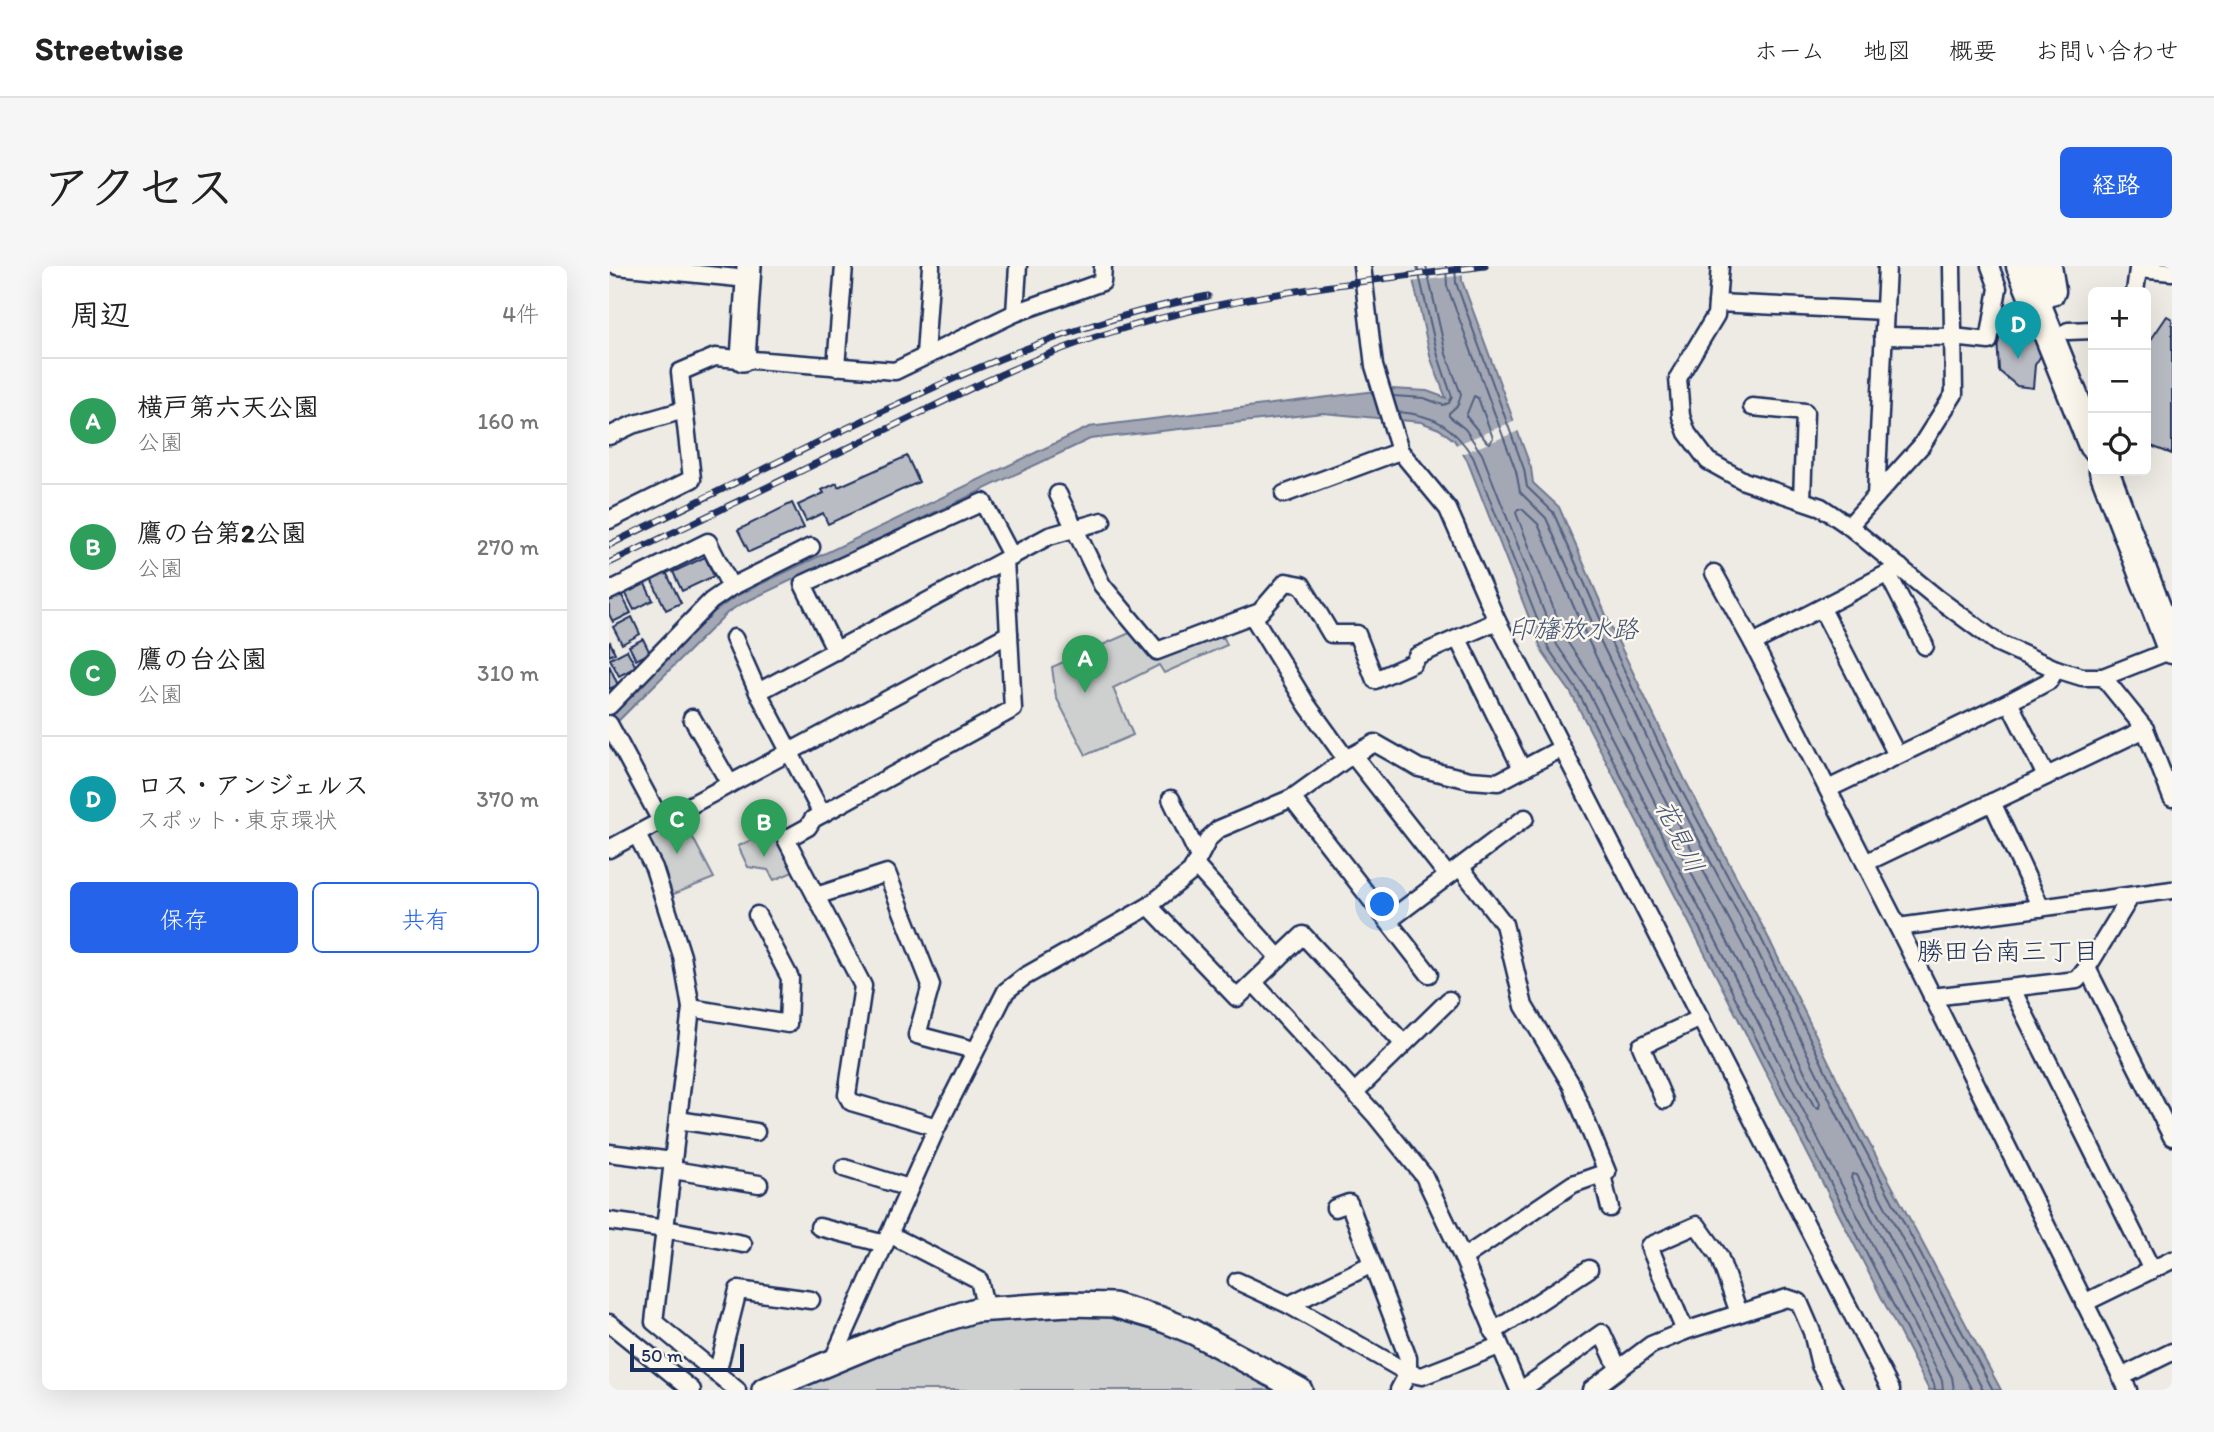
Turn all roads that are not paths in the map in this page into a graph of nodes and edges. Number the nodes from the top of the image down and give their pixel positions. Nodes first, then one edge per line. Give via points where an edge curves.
1 (618, 266) edge
2 (844, 266) edge
3 (931, 266) edge
4 (1018, 266) edge
5 (1103, 266) edge
6 (1361, 266) edge
7 (1720, 266) edge
8 (1887, 266) edge
9 (1952, 266) edge
10 (1990, 266) edge
11 (2014, 266) edge
12 (2021, 266) edge
13 (749, 272) edge
14 (2172, 272) edge
15 (2043, 280) edge
16 (2136, 287) edge
17 (1717, 303) junction
18 (1885, 311) junction
19 (1015, 313) junction
20 (2080, 330) edge
21 (1883, 337) junction
22 (1953, 337) junction
23 (925, 355) junction
24 (743, 359) junction
25 (836, 367) junction
26 (2088, 368) edge
27 (1752, 407) dead end
28 (684, 410) junction
29 (2088, 428) edge
30 (609, 436) edge
31 (1400, 451) junction
32 (2106, 476) edge
33 (2126, 476) edge
34 (1058, 494) dead end
35 (1284, 494) dead end
36 (1876, 496) junction
37 (1802, 500) junction
38 (609, 520) edge
39 (1102, 521) dead end
40 (1849, 526) junction
41 (1075, 528) junction
42 (811, 547) dead end
43 (1008, 559) junction
44 (1894, 571) junction
45 (1714, 573) dead end
46 (731, 587) junction
47 (609, 591) edge
48 (2172, 596) edge
49 (1822, 609) junction
50 (1252, 615) junction
51 (1497, 621) junction
52 (1009, 634) junction
53 (734, 638) dead end
54 (1458, 639) junction
55 (1753, 643) junction
56 (1926, 646) dead end
57 (2172, 650) edge
58 (837, 651) junction
59 (2056, 669) junction
60 (2103, 677) junction
61 (758, 692) junction
62 (2009, 702) junction
63 (609, 706) edge
64 (692, 718) dead end
65 (613, 729) edge
66 (2145, 729) junction
67 (1562, 748) junction
68 (790, 751) junction
69 (1897, 755) junction
70 (1349, 757) junction
71 (1522, 769) junction
72 (2046, 776) junction
73 (730, 784) junction
74 (1828, 789) junction
75 (1292, 798) junction
76 (2172, 798) edge
77 (1171, 799) dead end
78 (1992, 802) junction
79 (822, 814) junction
80 (1525, 818) dead end
81 (661, 821) junction
82 (637, 835) junction
83 (609, 849) edge
84 (1197, 861) junction
85 (1865, 863) junction
86 (1454, 872) junction
87 (2172, 890) edge
88 (2131, 895) junction
89 (815, 896) junction
90 (1149, 905) junction
91 (2041, 908) junction
92 (757, 915) dead end
93 (1388, 921) junction
94 (1898, 927) junction
95 (1279, 958) junction
96 (2087, 968) junction
97 (1429, 974) dead end
98 (1254, 983) junction
99 (2013, 989) junction
100 (1932, 997) junction
101 (1449, 1000) dead end
102 (691, 1008) junction
103 (1701, 1018) junction
104 (1403, 1043) junction
105 (974, 1050) junction
106 (1355, 1092) junction
107 (1664, 1100) dead end
108 (678, 1120) junction
109 (937, 1127) junction
110 (756, 1132) dead end
111 (2172, 1137) edge
112 (609, 1153) edge
113 (673, 1166) junction
114 (844, 1168) dead end
115 (1602, 1175) junction
116 (759, 1184) dead end
117 (909, 1188) junction
118 (1335, 1208) dead end
119 (1610, 1208) dead end
120 (609, 1221) edge
121 (819, 1227) dead end
122 (666, 1229) junction
123 (887, 1239) junction
124 (743, 1244) dead end
125 (1463, 1258) junction
126 (2172, 1260) edge
127 (1372, 1264) junction
128 (1589, 1269) dead end
129 (2151, 1270) junction
130 (1237, 1281) dead end
131 (811, 1300) dead end
132 (2084, 1303) junction
133 (1289, 1305) junction
134 (986, 1310) junction
135 (1739, 1313) junction
136 (609, 1324) edge
137 (1685, 1331) junction
138 (1496, 1339) junction
139 (2172, 1352) edge
140 (831, 1364) junction
141 (1618, 1368) junction
142 (1408, 1373) junction
143 (717, 1374) junction
144 (2125, 1383) edge
145 (692, 1390) edge
146 (737, 1390) edge
147 (764, 1390) edge
148 (1300, 1390) edge
149 (1399, 1390) edge
150 (1520, 1390) edge
151 (1591, 1390) edge
152 (1834, 1390) edge
153 (1891, 1390) edge

1 - 13 street
2 - 25 street
3 - 23 street
4 - 19 street
5 - 19 street via 1102,282
6 - 31 street via 1374,366
7 - 17 street
8 - 18 street
9 - 22 street
10 - 22 street via 1998,288 1989,341
11 - 15 highway
12 - 15 highway
13 - 24 street
14 - 16 street via 2138,269
15 - 20 highway
15 - 29 highway
17 - 18 street
17 - 37 street via 1716,315 1678,378 1687,433 1708,461 1725,472
18 - 21 street
19 - 23 street
20 - 26 highway
21 - 22 street
21 - 36 street
22 - 36 street via 1954,394 1921,446
23 - 25 street via 895,371
24 - 25 street
24 - 28 street via 715,357 680,372
27 - 37 street via 1805,412
28 - 30 street
28 - 38 street via 692,479
31 - 35 street
31 - 51 street via 1448,509
32 - 57 highway
33 - 48 highway
34 - 41 street
36 - 40 street
37 - 40 street
39 - 41 street
40 - 44 street
41 - 43 street via 1049,536
41 - 50 street via 1102,585 1157,652
42 - 46 street
43 - 52 street
43 - 58 street
43 - 58 street via 983,502 803,584
44 - 49 street
44 - 56 street
44 - 59 street via 1998,643
45 - 55 street
46 - 47 street via 708,542
46 - 63 street via 711,601
49 - 55 street
49 - 69 street
50 - 54 street via 1286,582 1302,585 1331,634 1357,634 1375,680
50 - 70 street via 1307,705
51 - 54 street
51 - 67 street
52 - 68 street
52 - 79 street via 1013,709
53 - 61 street
54 - 71 street
55 - 74 street
57 - 60 street
58 - 61 street
59 - 60 street via 2082,677
59 - 62 street via 2049,681
60 - 66 street
61 - 68 street
62 - 69 street
62 - 72 street
64 - 73 street
65 - 81 street
66 - 72 street
66 - 76 street
67 - 71 street
67 - 103 street
68 - 73 street
68 - 79 street
69 - 74 street
70 - 71 street via 1375,743 1419,768 1481,782 1498,782
70 - 75 street
70 - 86 street
72 - 78 street
73 - 81 street
74 - 85 street
75 - 84 street via 1219,829
75 - 93 street
77 - 84 street
78 - 85 street
78 - 91 street
79 - 89 street via 786,839
80 - 86 street
81 - 82 street
82 - 83 street
82 - 102 street via 658,880 682,956
84 - 90 street via 1191,872
84 - 95 street
85 - 94 street
86 - 93 street
86 - 115 street via 1504,924 1524,1006 1571,1084 1607,1172
87 - 88 street
88 - 91 street
88 - 96 street
89 - 105 street via 887,873 931,985 918,1035
89 - 109 street via 863,986 847,1095 851,1102
90 - 98 street via 1237,998
90 - 105 street via 1006,991
91 - 94 street
92 - 102 street via 790,978 788,1024
93 - 97 street
94 - 100 street
95 - 98 street
95 - 104 street via 1303,935
96 - 99 street via 2077,979
96 - 111 street
98 - 106 street
99 - 100 street
99 - 129 street
100 - 132 street
101 - 104 street
102 - 108 street
103 - 107 street via 1641,1046
103 - 153 street
104 - 106 street
105 - 109 street
106 - 125 street via 1424,1176
108 - 110 street
108 - 113 street
109 - 117 street
112 - 113 street
113 - 116 street
113 - 122 street
114 - 117 street
115 - 119 street
115 - 125 street via 1573,1184
117 - 123 street
118 - 127 street via 1349,1203
120 - 122 street
121 - 123 street
122 - 124 street
122 - 143 street via 654,1322
123 - 134 street via 979,1280
123 - 140 street
125 - 138 street
126 - 129 street
127 - 133 street
127 - 142 street via 1408,1358
128 - 138 street
129 - 132 street
130 - 133 street
131 - 143 street via 738,1290
132 - 144 street
133 - 142 street
134 - 140 street via 899,1334
134 - 148 street via 1068,1304 1133,1310 1193,1332
135 - 137 street
135 - 137 street via 1719,1256 1697,1225 1649,1246
135 - 152 street via 1787,1298 1800,1302 1820,1365
136 - 145 street
137 - 141 street via 1651,1345
138 - 142 street via 1422,1376
138 - 150 street
139 - 144 street
140 - 147 street
141 - 150 street via 1602,1333
141 - 151 street
142 - 149 street
143 - 146 street

